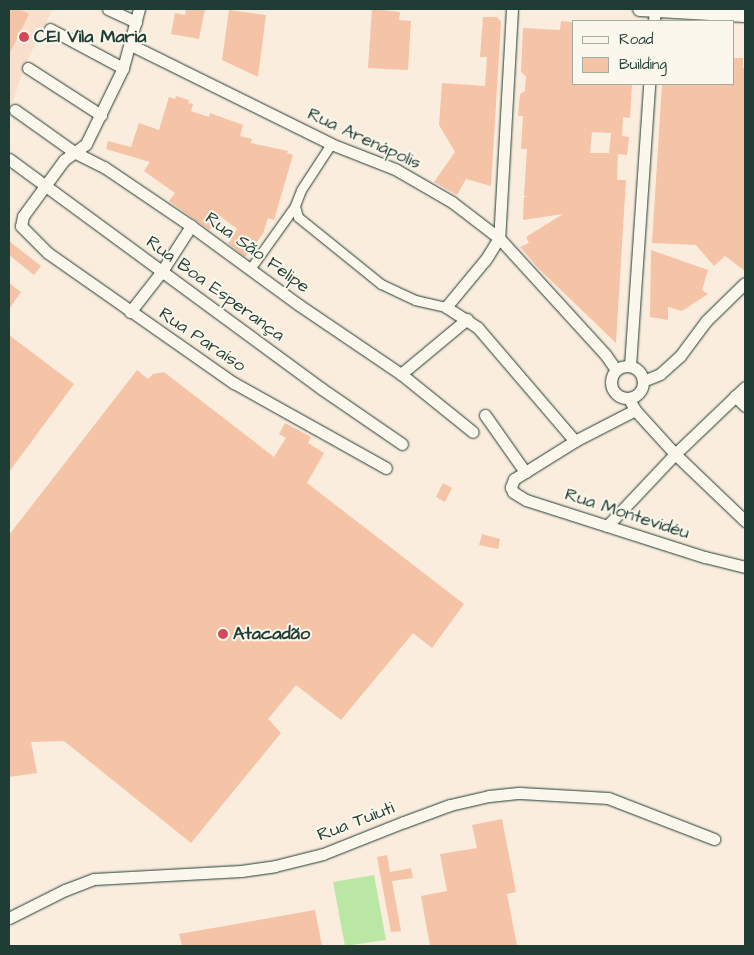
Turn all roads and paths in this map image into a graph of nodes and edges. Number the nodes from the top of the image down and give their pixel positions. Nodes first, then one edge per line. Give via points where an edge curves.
1 (108, 9) edge
2 (139, 9) edge
3 (512, 9) edge
4 (651, 12) edge
5 (745, 15) edge
6 (136, 22) junction
7 (50, 29) dead end
8 (131, 45) junction
9 (28, 68) dead end
10 (123, 68) junction
11 (649, 85) edge
12 (15, 110) dead end
13 (101, 115) junction
14 (331, 144) junction
15 (74, 152) junction
16 (9, 159) edge
17 (46, 187) junction
18 (294, 206) junction
19 (191, 226) junction
20 (499, 238) junction
21 (250, 269) junction
22 (162, 271) junction
23 (745, 283) edge
24 (446, 307) junction
25 (130, 312) junction
26 (467, 319) junction
27 (630, 366) junction
28 (616, 370) junction
29 (401, 374) junction
30 (643, 381) junction
31 (745, 387) edge
32 (735, 396) junction
33 (629, 399) junction
34 (745, 406) edge
35 (635, 410) junction
36 (485, 415) dead end
37 (473, 432) dead end
38 (575, 441) junction
39 (402, 444) dead end
40 (675, 454) junction
41 (386, 468) dead end
42 (525, 472) junction
43 (745, 521) edge
44 (607, 526) junction
45 (745, 567) edge
46 (714, 839) dead end
47 (9, 918) edge

1 - 6 street
2 - 6 street
3 - 20 street
4 - 5 street
6 - 8 street
7 - 10 street
8 - 10 street
8 - 14 street, Rua Arenápolis
9 - 13 street
10 - 13 street
11 - 27 street
12 - 15 street, Rua São Felipe
13 - 15 street via 86,144
14 - 18 street
14 - 20 street, Rua Arenápolis via 397,170 452,202
15 - 17 street via 64,160
15 - 19 street, Rua São Felipe via 104,167
16 - 17 street, Rua Boa Esperança
17 - 22 street, Rua Boa Esperança
17 - 25 street, Rua Paraíso via 23,216 23,229 48,253
18 - 21 street
18 - 24 street via 298,217 380,284 415,300
19 - 21 street, Rua São Felipe
19 - 22 street
20 - 24 street
20 - 28 street, Rua Arenápolis
21 - 29 street, Rua São Felipe
22 - 25 street
22 - 39 street, Rua Boa Esperança
23 - 30 street via 706,321 680,356 660,374
24 - 26 street
25 - 41 street, Rua Paraíso via 234,383
26 - 29 street
26 - 38 street
27 - 28 street
27 - 30 street via 639,371
28 - 33 street via 611,379 612,390
29 - 37 street, Rua São Felipe
30 - 33 street via 641,391
31 - 32 street
32 - 34 street
32 - 40 street
33 - 35 street
35 - 38 street
35 - 40 street
36 - 42 street
38 - 42 street
40 - 43 street
40 - 44 street
42 - 44 street, Rua Montevidéu via 514,479 511,487 517,496
44 - 45 street, Rua Montevidéu
46 - 47 street, Rua Tuiuti via 608,798 520,793 489,796 450,805 323,854 275,866 241,871 94,879

